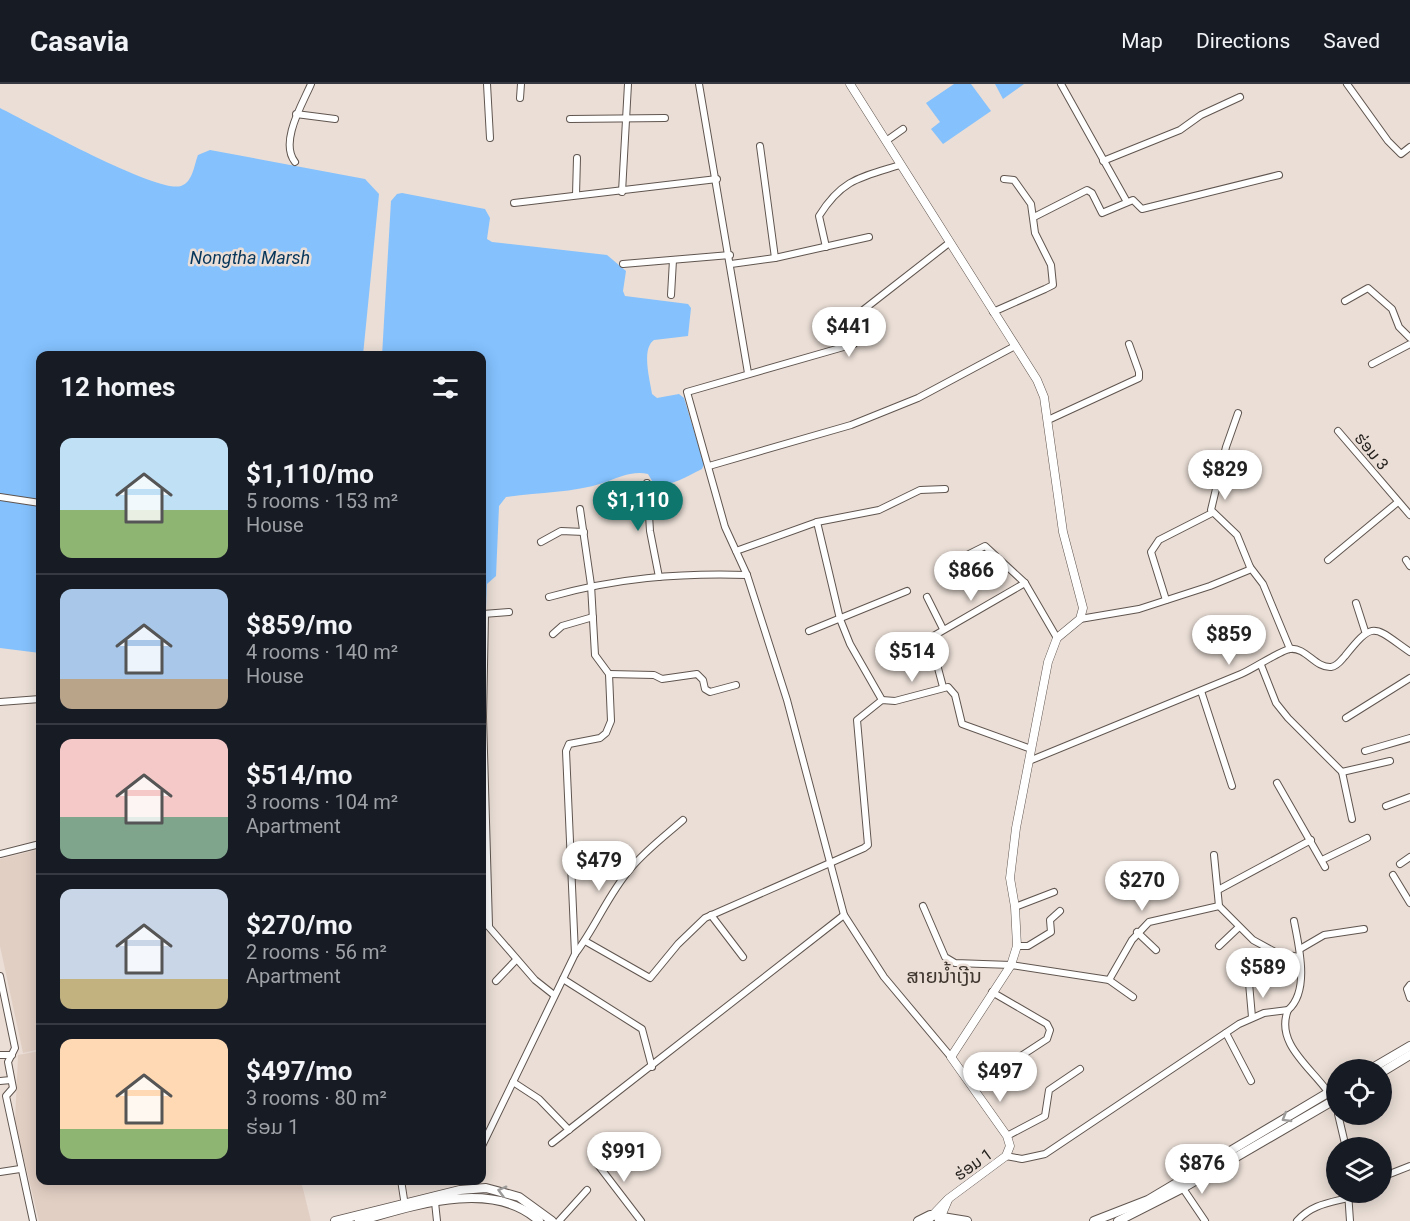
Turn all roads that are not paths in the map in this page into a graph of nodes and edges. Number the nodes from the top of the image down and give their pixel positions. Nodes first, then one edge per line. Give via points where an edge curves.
1 (311, 84) edge
2 (487, 84) edge
3 (521, 84) edge
4 (628, 84) edge
5 (699, 84) edge
6 (850, 84) edge
7 (1061, 84) edge
8 (1347, 84) edge
9 (1240, 97) dead end
10 (520, 98) dead end
11 (296, 114) junction
12 (626, 117) junction
13 (665, 118) dead end
14 (335, 119) dead end
15 (570, 119) dead end
16 (903, 129) dead end
17 (490, 138) dead end
18 (886, 141) junction
19 (760, 146) dead end
20 (1410, 147) edge
21 (577, 158) dead end
22 (1103, 161) junction
23 (295, 162) dead end
24 (900, 165) junction
25 (1279, 176) dead end
26 (717, 179) junction
27 (1004, 179) dead end
28 (622, 192) junction
29 (576, 195) junction
30 (1127, 202) junction
31 (514, 203) dead end
32 (1034, 217) junction
33 (869, 237) dead end
34 (949, 243) junction
35 (826, 247) junction
36 (730, 255) junction
37 (775, 258) junction
38 (673, 260) junction
39 (623, 264) dead end
40 (731, 264) junction
41 (671, 295) dead end
42 (1345, 301) dead end
43 (993, 312) junction
44 (1410, 338) edge
45 (1130, 344) dead end
46 (1410, 344) edge
47 (1014, 346) junction
48 (1372, 364) dead end
49 (748, 373) junction
50 (1238, 413) dead end
51 (1048, 420) junction
52 (1338, 431) dead end
53 (709, 466) junction
54 (647, 483) dead end
55 (945, 489) dead end
56 (0, 496) edge
57 (36, 502) edge
58 (1398, 502) junction
59 (580, 509) dead end
60 (1212, 513) junction
61 (1410, 515) edge
62 (817, 522) junction
63 (584, 532) junction
64 (541, 542) dead end
65 (736, 551) junction
66 (957, 560) dead end
67 (1328, 560) dead end
68 (1406, 560) dead end
69 (1410, 566) edge
70 (1250, 567) junction
71 (747, 575) junction
72 (659, 576) junction
73 (1025, 583) junction
74 (591, 585) junction
75 (907, 591) dead end
76 (549, 597) dead end
77 (927, 597) dead end
78 (1166, 600) junction
79 (1356, 603) dead end
80 (509, 612) dead end
81 (486, 614) edge
82 (593, 617) junction
83 (840, 619) junction
84 (1080, 620) junction
85 (943, 629) junction
86 (809, 630) dead end
87 (1365, 632) junction
88 (553, 634) dead end
89 (1057, 638) junction
90 (1290, 649) junction
91 (1410, 652) edge
92 (1261, 665) junction
93 (609, 674) junction
94 (1410, 678) edge
95 (736, 685) dead end
96 (943, 687) junction
97 (1200, 692) junction
98 (36, 699) edge
99 (882, 700) junction
100 (0, 702) edge
101 (1346, 718) dead end
102 (1410, 738) edge
103 (1031, 749) junction
104 (1365, 751) dead end
105 (1029, 761) junction
106 (1390, 761) dead end
107 (1342, 772) junction
108 (1277, 783) dead end
109 (1232, 786) dead end
110 (1410, 797) edge
111 (1386, 806) dead end
112 (1352, 819) dead end
113 (683, 820) dead end
114 (486, 836) edge
115 (1368, 838) dead end
116 (1311, 840) junction
117 (36, 845) edge
118 (0, 854) edge
119 (1214, 855) dead end
120 (1410, 857) edge
121 (1322, 860) junction
122 (831, 861) junction
123 (1400, 864) dead end
124 (1325, 867) dead end
125 (1394, 875) dead end
126 (1218, 890) junction
127 (1054, 892) dead end
128 (1410, 903) edge
129 (923, 906) dead end
130 (1219, 906) junction
131 (1015, 907) junction
132 (1060, 911) dead end
133 (711, 915) junction
134 (844, 915) junction
135 (1294, 921) dead end
136 (486, 923) edge
137 (489, 926) junction
138 (1239, 927) junction
139 (1364, 929) dead end
140 (1137, 932) junction
141 (585, 941) junction
142 (1017, 946) junction
143 (1219, 946) dead end
144 (1156, 950) dead end
145 (1299, 953) junction
146 (574, 954) junction
147 (744, 957) dead end
148 (516, 960) junction
149 (1011, 965) junction
150 (0, 976) edge
151 (563, 979) junction
152 (1109, 980) junction
153 (496, 981) dead end
154 (1249, 983) dead end
155 (1410, 985) edge
156 (992, 992) junction
157 (554, 995) junction
158 (1133, 997) dead end
159 (1410, 998) edge
160 (1288, 1010) junction
161 (1252, 1017) junction
162 (1226, 1033) junction
163 (1410, 1046) edge
164 (0, 1055) edge
165 (12, 1055) junction
166 (1410, 1055) edge
167 (951, 1057) junction
168 (1018, 1058) dead end
169 (1388, 1059) edge
170 (1392, 1066) edge
171 (652, 1067) junction
172 (1080, 1070) dead end
173 (11, 1080) junction
174 (0, 1081) edge
175 (1251, 1081) dead end
176 (513, 1082) junction
177 (1326, 1084) edge
178 (1326, 1094) edge
179 (1326, 1108) edge
180 (569, 1130) junction
181 (1007, 1136) junction
182 (486, 1138) edge
183 (552, 1143) dead end
184 (1006, 1156) junction
185 (592, 1157) dead end
186 (1410, 1166) edge
187 (20, 1169) junction
188 (0, 1172) edge
189 (1392, 1173) edge
190 (402, 1185) edge
191 (462, 1185) edge
192 (1181, 1185) junction
193 (460, 1190) junction
194 (587, 1190) dead end
195 (456, 1199) junction
196 (948, 1199) junction
197 (435, 1202) junction
198 (1326, 1202) edge
199 (1349, 1203) edge
200 (405, 1206) junction
201 (929, 1218) edge
202 (940, 1219) edge
203 (33, 1221) edge
204 (335, 1221) edge
205 (359, 1221) edge
206 (437, 1221) edge
207 (538, 1221) edge
208 (552, 1221) edge
209 (559, 1221) edge
210 (641, 1221) edge
211 (918, 1221) edge
212 (967, 1221) edge
213 (1094, 1221) edge
214 (1118, 1221) edge
215 (1205, 1221) edge
216 (1298, 1221) edge
217 (1350, 1221) edge

1 - 11 street
2 - 17 street
3 - 10 street
4 - 12 street
5 - 26 street
6 - 18 street
7 - 22 street
8 - 20 street via 1401,154
9 - 22 street via 1201,115 1180,130
11 - 14 street
11 - 23 street via 291,149
12 - 13 street
12 - 15 street
12 - 28 street
16 - 18 street
18 - 24 street
19 - 37 street
21 - 29 street
22 - 30 street
24 - 34 street
24 - 35 street via 860,178 836,191 819,216
25 - 30 street via 1142,209 1133,200
26 - 28 street
26 - 36 street
27 - 32 street via 1014,180 1031,204
28 - 29 street
29 - 31 street
30 - 32 street via 1102,213 1087,190
32 - 43 street via 1035,232 1051,265 1053,285
33 - 35 street
34 - 43 street
34 - 49 street via 858,314 861,336 854,344
35 - 37 street
36 - 38 street
36 - 40 street
37 - 40 street
38 - 39 street
38 - 41 street
40 - 49 street
42 - 44 street via 1368,288 1392,309 1399,327
43 - 47 street
45 - 51 street via 1139,378
46 - 48 street
47 - 51 street via 1037,380
47 - 53 street via 918,398 851,425
49 - 53 street via 687,390
50 - 60 street
51 - 84 street via 1063,532 1082,602
52 - 58 street, ຮ່ອມ 3
53 - 65 street via 725,527
54 - 72 street via 650,531
55 - 62 street via 920,490 879,510
56 - 57 street
58 - 61 street, ຮ່ອມ 3
58 - 67 street
59 - 63 street
60 - 70 street via 1237,535
60 - 78 street via 1153,546 1151,552
62 - 65 street
62 - 83 street
63 - 64 street via 561,531
63 - 74 street
65 - 71 street
66 - 73 street via 985,546
68 - 69 street
70 - 78 street via 1247,573
70 - 90 street via 1263,584
71 - 72 street
71 - 122 street via 787,700
72 - 74 street
73 - 85 street via 962,622
73 - 89 street
74 - 76 street
74 - 82 street
75 - 83 street
77 - 85 street
78 - 84 street via 1129,612
79 - 87 street
80 - 81 street
82 - 88 street via 562,626
82 - 93 street via 595,655
83 - 86 street
83 - 99 street
84 - 89 street
85 - 96 street via 930,638
87 - 90 street via 1332,667
87 - 91 street via 1386,635
89 - 103 street via 1048,662
90 - 92 street
92 - 97 street
92 - 107 street via 1276,702 1288,718
93 - 95 street via 654,675 662,679 697,674 710,692
93 - 146 street via 611,721 606,733 600,738 569,744 566,752
94 - 101 street
96 - 99 street
96 - 103 street via 953,690 962,724
97 - 105 street
97 - 109 street
98 - 100 street
99 - 122 street via 857,720 868,845
102 - 104 street
103 - 105 street
105 - 131 street via 1010,878
106 - 107 street
107 - 112 street
108 - 116 street
110 - 111 street
113 - 141 street via 632,867 604,905
114 - 137 street
115 - 121 street
116 - 121 street
116 - 126 street
117 - 118 street
119 - 126 street
120 - 123 street
121 - 124 street
122 - 133 street
122 - 134 street
125 - 128 street
126 - 130 street
127 - 131 street
129 - 149 street via 945,957 955,963
130 - 138 street
130 - 140 street via 1149,922
131 - 142 street
132 - 142 street via 1050,920 1051,932 1028,946
133 - 141 street via 678,944 650,978
133 - 147 street
134 - 167 street via 884,977
134 - 171 street
135 - 145 street
136 - 137 street
137 - 148 street
138 - 143 street
138 - 145 street via 1270,951
139 - 145 street via 1324,935
140 - 144 street
140 - 152 street
141 - 146 street
142 - 149 street
145 - 160 street via 1301,984 1296,1002
146 - 151 street
148 - 153 street
148 - 157 street
149 - 152 street
149 - 156 street
150 - 165 street via 14,1041
151 - 157 street
151 - 171 street via 642,1029
152 - 158 street
154 - 161 street
155 - 159 street
156 - 167 street
156 - 168 street via 1047,1024 1050,1030 1047,1039
157 - 176 street
160 - 161 street
160 - 177 street via 1288,1033 1300,1061
161 - 162 street
162 - 175 street
162 - 184 street via 1045,1154 1022,1160
163 - 169 main road
164 - 165 street
165 - 173 street via 8,1062
166 - 170 main road
167 - 181 street, ຮ່ອມ 1
171 - 180 street
172 - 181 street via 1049,1090 1045,1116
173 - 174 street
173 - 187 street via 12,1088 6,1096
176 - 180 street via 539,1099
176 - 182 street
178 -> 192 main road
179 - 192 main road
180 - 183 street
181 - 184 street, ຮ່ອມ 1 via 1010,1146
184 - 196 street, ຮ່ອມ 1
185 - 210 street
186 - 189 street
187 - 188 street
187 - 203 street
190 - 200 street
191 - 193 street
192 - 213 main road
192 - 214 main road
192 - 215 street
193 - 195 street
193 - 200 main road
208 -> 193 main road via 509,1192 486,1188
194 - 209 street
195 - 197 main road
195 - 207 main road via 503,1201 519,1206
196 - 201 street, ຮ່ອມ 1
196 - 202 street, ຮ່ອມ 1
197 - 200 main road
197 - 206 street
198 - 216 street via 1306,1211
199 - 217 street
200 - 204 main road
200 - 205 main road
201 - 202 main road
201 - 211 main road
202 - 212 main road

